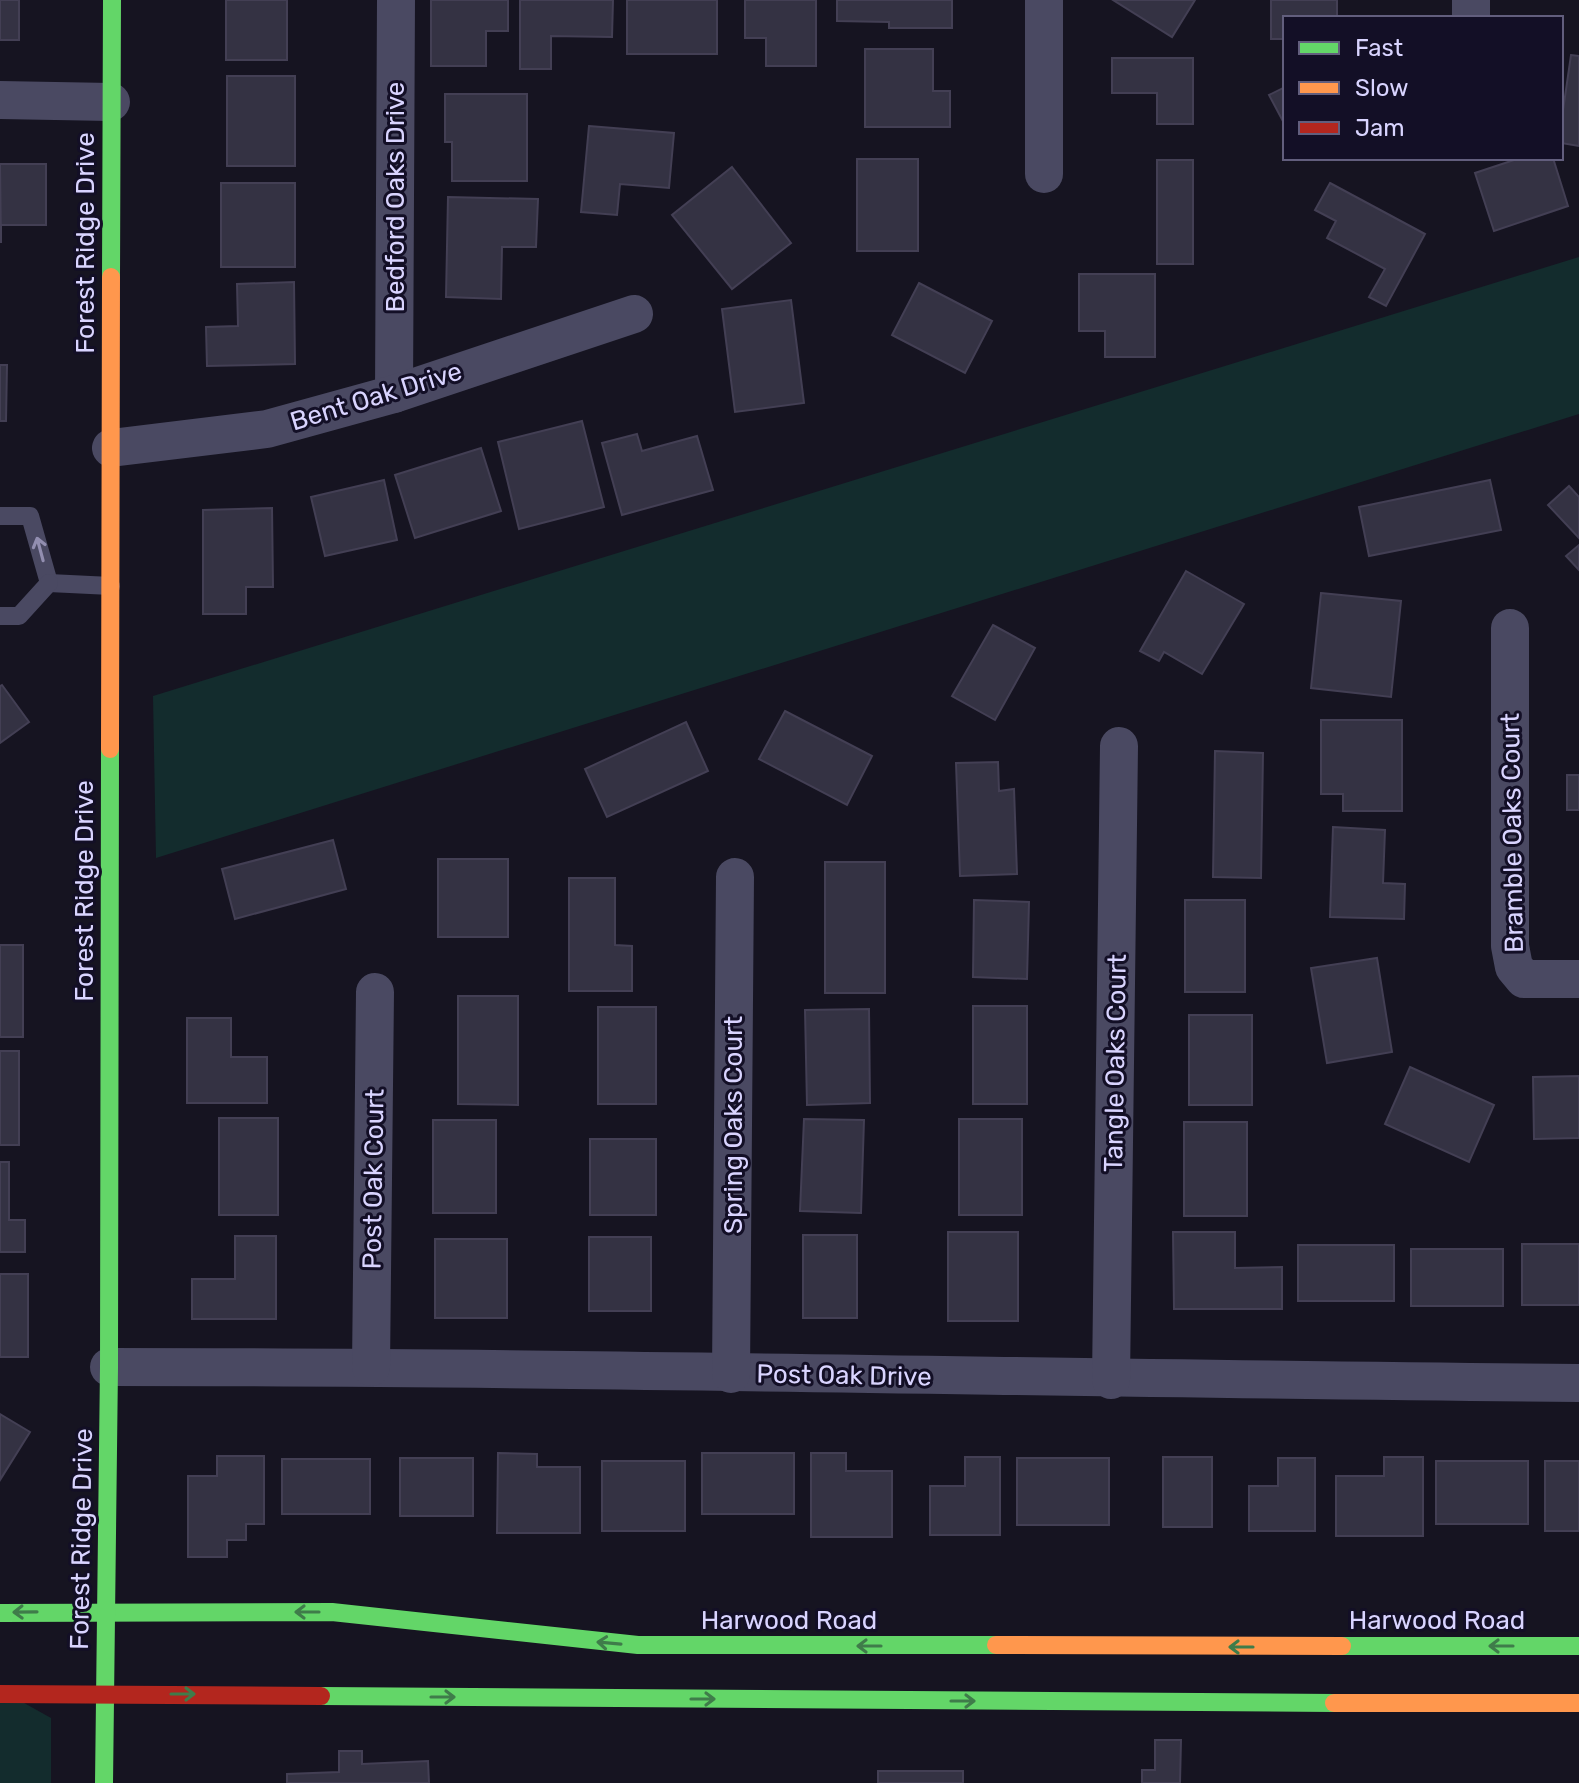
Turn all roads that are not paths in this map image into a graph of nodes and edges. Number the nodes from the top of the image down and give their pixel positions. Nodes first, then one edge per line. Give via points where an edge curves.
1 (112, 0) edge
2 (396, 0) edge
3 (1044, 0) edge
4 (0, 100) edge
5 (111, 102) junction
6 (1044, 174) dead end
7 (634, 314) dead end
8 (394, 394) junction
9 (111, 448) junction
10 (0, 516) edge
11 (49, 583) junction
12 (111, 586) junction
13 (0, 616) edge
14 (1510, 628) dead end
15 (1119, 746) dead end
16 (735, 877) dead end
17 (1579, 979) edge
18 (375, 992) dead end
19 (109, 1367) junction
20 (371, 1367) junction
21 (731, 1374) junction
22 (1111, 1380) junction
23 (1579, 1383) edge
24 (107, 1611) junction
25 (0, 1613) edge
26 (1579, 1646) edge
27 (0, 1694) edge
28 (105, 1694) junction
29 (1579, 1703) edge
30 (104, 1783) edge

1 - 5 main road, Forest Ridge Drive
2 - 8 street, Bedford Oaks Drive
3 - 6 street
4 - 5 street
5 - 9 main road, Forest Ridge Drive
7 - 8 street, Bent Oak Drive
8 - 9 street, Bent Oak Drive via 267,429
9 - 12 main road, Forest Ridge Drive
11 -> 10 lane via 30,516
11 - 12 lane
11 - 13 lane via 19,616
12 - 19 main road, Forest Ridge Drive
14 - 17 street, Bramble Oaks Court via 1514,967 1524,979
15 - 22 street, Tangle Oaks Court
16 - 21 street, Spring Oaks Court
18 - 20 street, Post Oak Court
19 - 20 street, Post Oak Drive
19 - 24 main road, Forest Ridge Drive
20 - 21 street, Post Oak Drive
21 - 22 street, Post Oak Drive
22 - 23 street, Post Oak Drive
24 -> 25 main road, Harwood Road
26 -> 24 main road, Harwood Road via 638,1645 332,1612
24 - 28 main road, Forest Ridge Drive
27 - 28 main road
28 -> 29 main road
28 - 30 main road, Forest Ridge Drive

